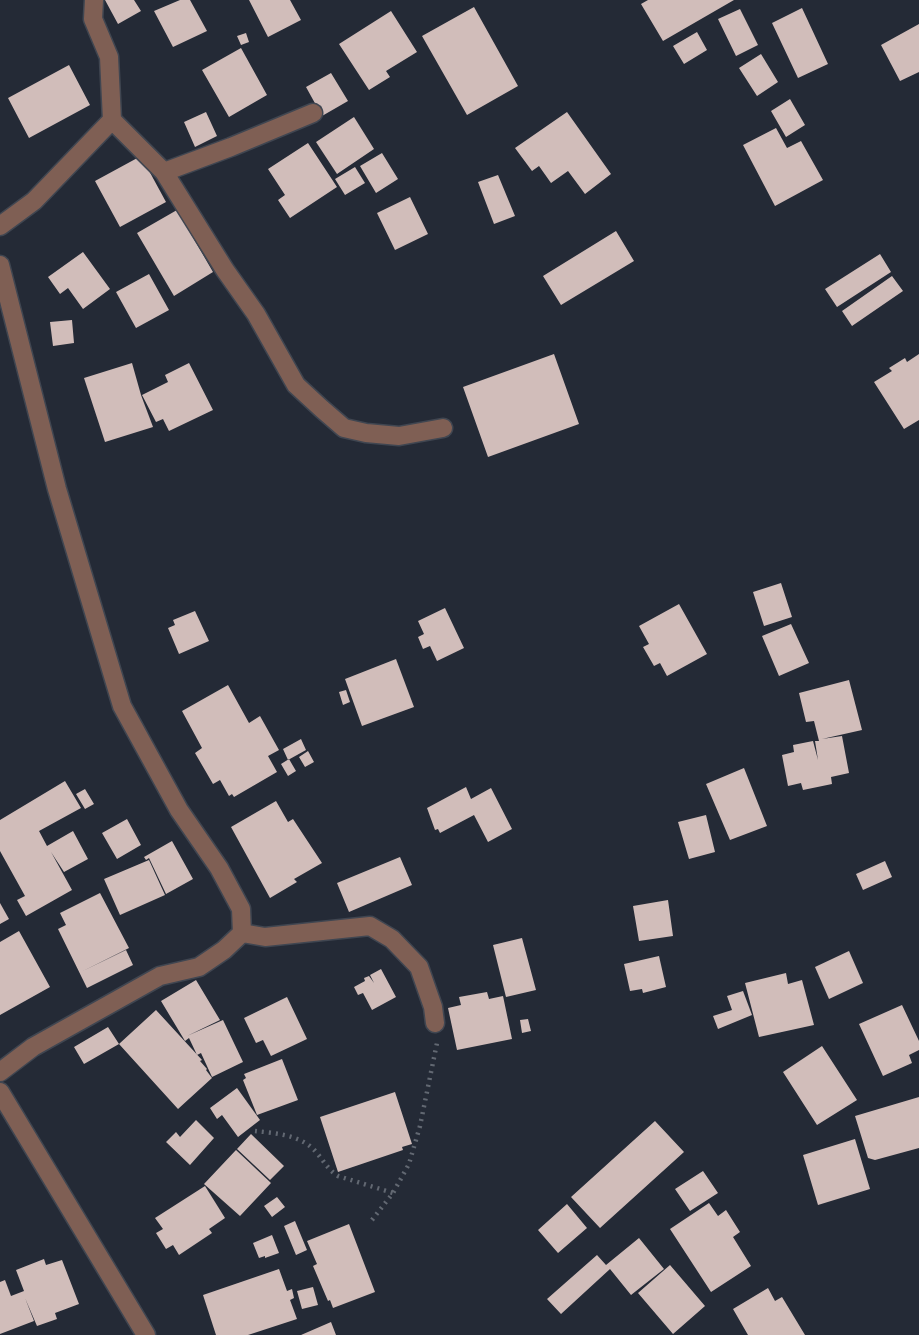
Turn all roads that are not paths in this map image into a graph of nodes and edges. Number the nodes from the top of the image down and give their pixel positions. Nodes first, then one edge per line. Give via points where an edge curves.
1 (94, 0) edge
2 (313, 113) dead end
3 (112, 120) junction
4 (164, 172) junction
5 (0, 226) edge
6 (0, 265) edge
7 (443, 428) dead end
8 (243, 933) junction
9 (436, 1023) road end
10 (0, 1072) edge
11 (0, 1092) edge
12 (146, 1335) edge

1 - 3 street via 93,19 109,57
2 - 4 street
3 - 4 street
3 - 5 street via 34,201
4 - 7 street via 296,385 344,428 387,436
6 - 8 street via 57,489 122,706 241,909
8 - 9 street via 265,937 370,926 392,939 419,967
8 - 10 street via 199,967 160,976 33,1047
11 - 12 street

